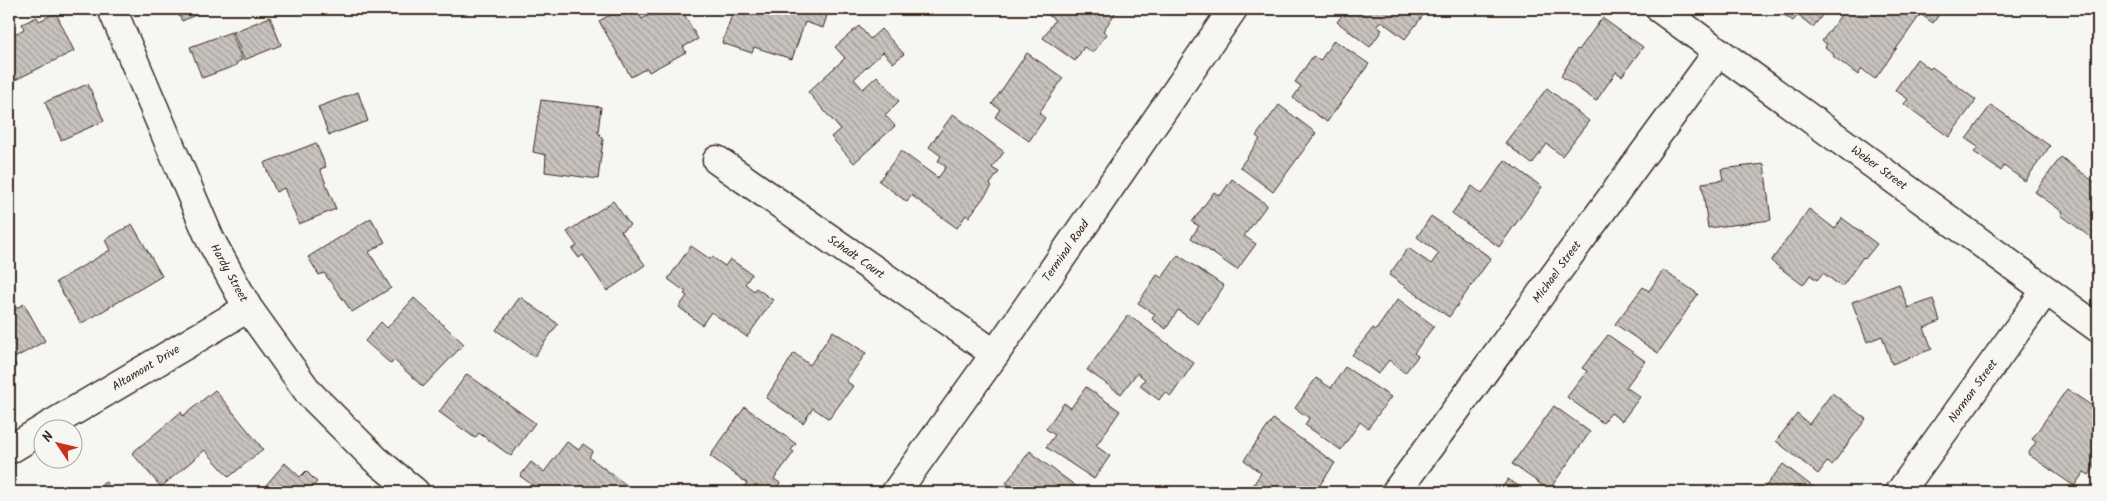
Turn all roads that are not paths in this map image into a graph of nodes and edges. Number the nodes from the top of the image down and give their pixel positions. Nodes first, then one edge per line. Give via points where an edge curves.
1 (112, 9) edge
2 (1233, 9) edge
3 (1660, 9) edge
4 (1718, 52) junction
5 (717, 160) dead end
6 (2046, 290) junction
7 (248, 308) junction
8 (2098, 328) edge
9 (995, 354) junction
10 (63, 418) edge
11 (32, 436) edge
12 (9, 450) edge
13 (415, 492) edge
14 (896, 492) edge
15 (1396, 492) edge
16 (1900, 492) edge

1 - 7 street, Hardy Street via 210,239
2 - 9 street, Terminal Road
3 - 4 street, Weber Street
4 - 6 street, Weber Street
4 - 15 street, Michael Street
5 - 9 street, Schadt Court
6 - 8 street, Weber Street
6 - 16 street, Norman Street
7 - 10 street, Altamont Drive
7 - 13 street, Hardy Street via 309,393 375,459
9 - 14 street, Terminal Road
11 - 12 street, Altamont Drive

